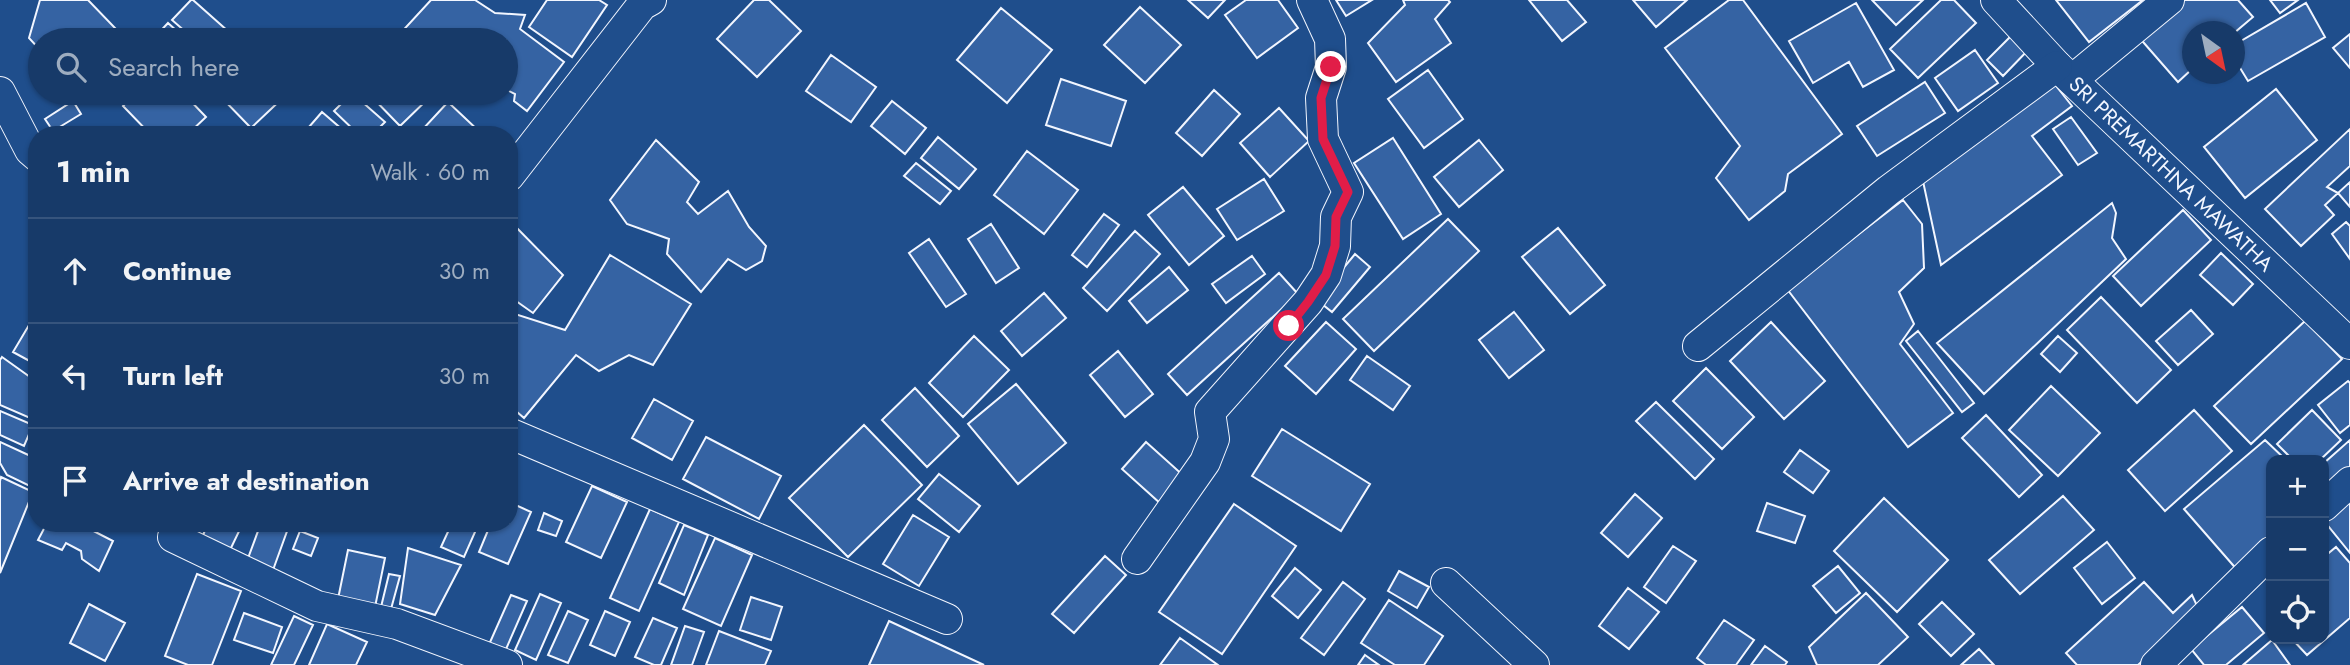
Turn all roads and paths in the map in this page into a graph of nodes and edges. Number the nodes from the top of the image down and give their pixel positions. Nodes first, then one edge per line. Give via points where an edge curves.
1 (651, 0) edge
2 (1312, 0) edge
3 (1996, 0) edge
4 (2169, 0) edge
5 (2064, 73) junction
6 (0, 92) edge
7 (28, 146) edge
8 (518, 164) edge
9 (2350, 344) edge
10 (1698, 345) dead end
11 (518, 437) edge
12 (2350, 482) edge
13 (2329, 501) edge
14 (173, 537) dead end
15 (2266, 557) edge
16 (1137, 559) dead end
17 (1446, 583) dead end
18 (947, 619) dead end
19 (507, 665) edge
20 (1534, 665) edge
21 (2156, 665) edge

1 - 8 street via 642,5
2 - 16 street via 1330,39 1331,67 1321,98 1323,139 1348,192 1336,217 1335,246 1326,275 1289,326 1210,412 1214,439 1205,462
3 - 5 street, SRI PREMARTHNA MAWATHA
4 - 5 street
5 - 9 street, SRI PREMARTHNA MAWATHA
5 - 10 street via 1889,190
6 - 7 street
11 - 18 street
12 - 13 street
14 - 19 street via 317,606 397,624
15 - 21 street
17 - 20 street

